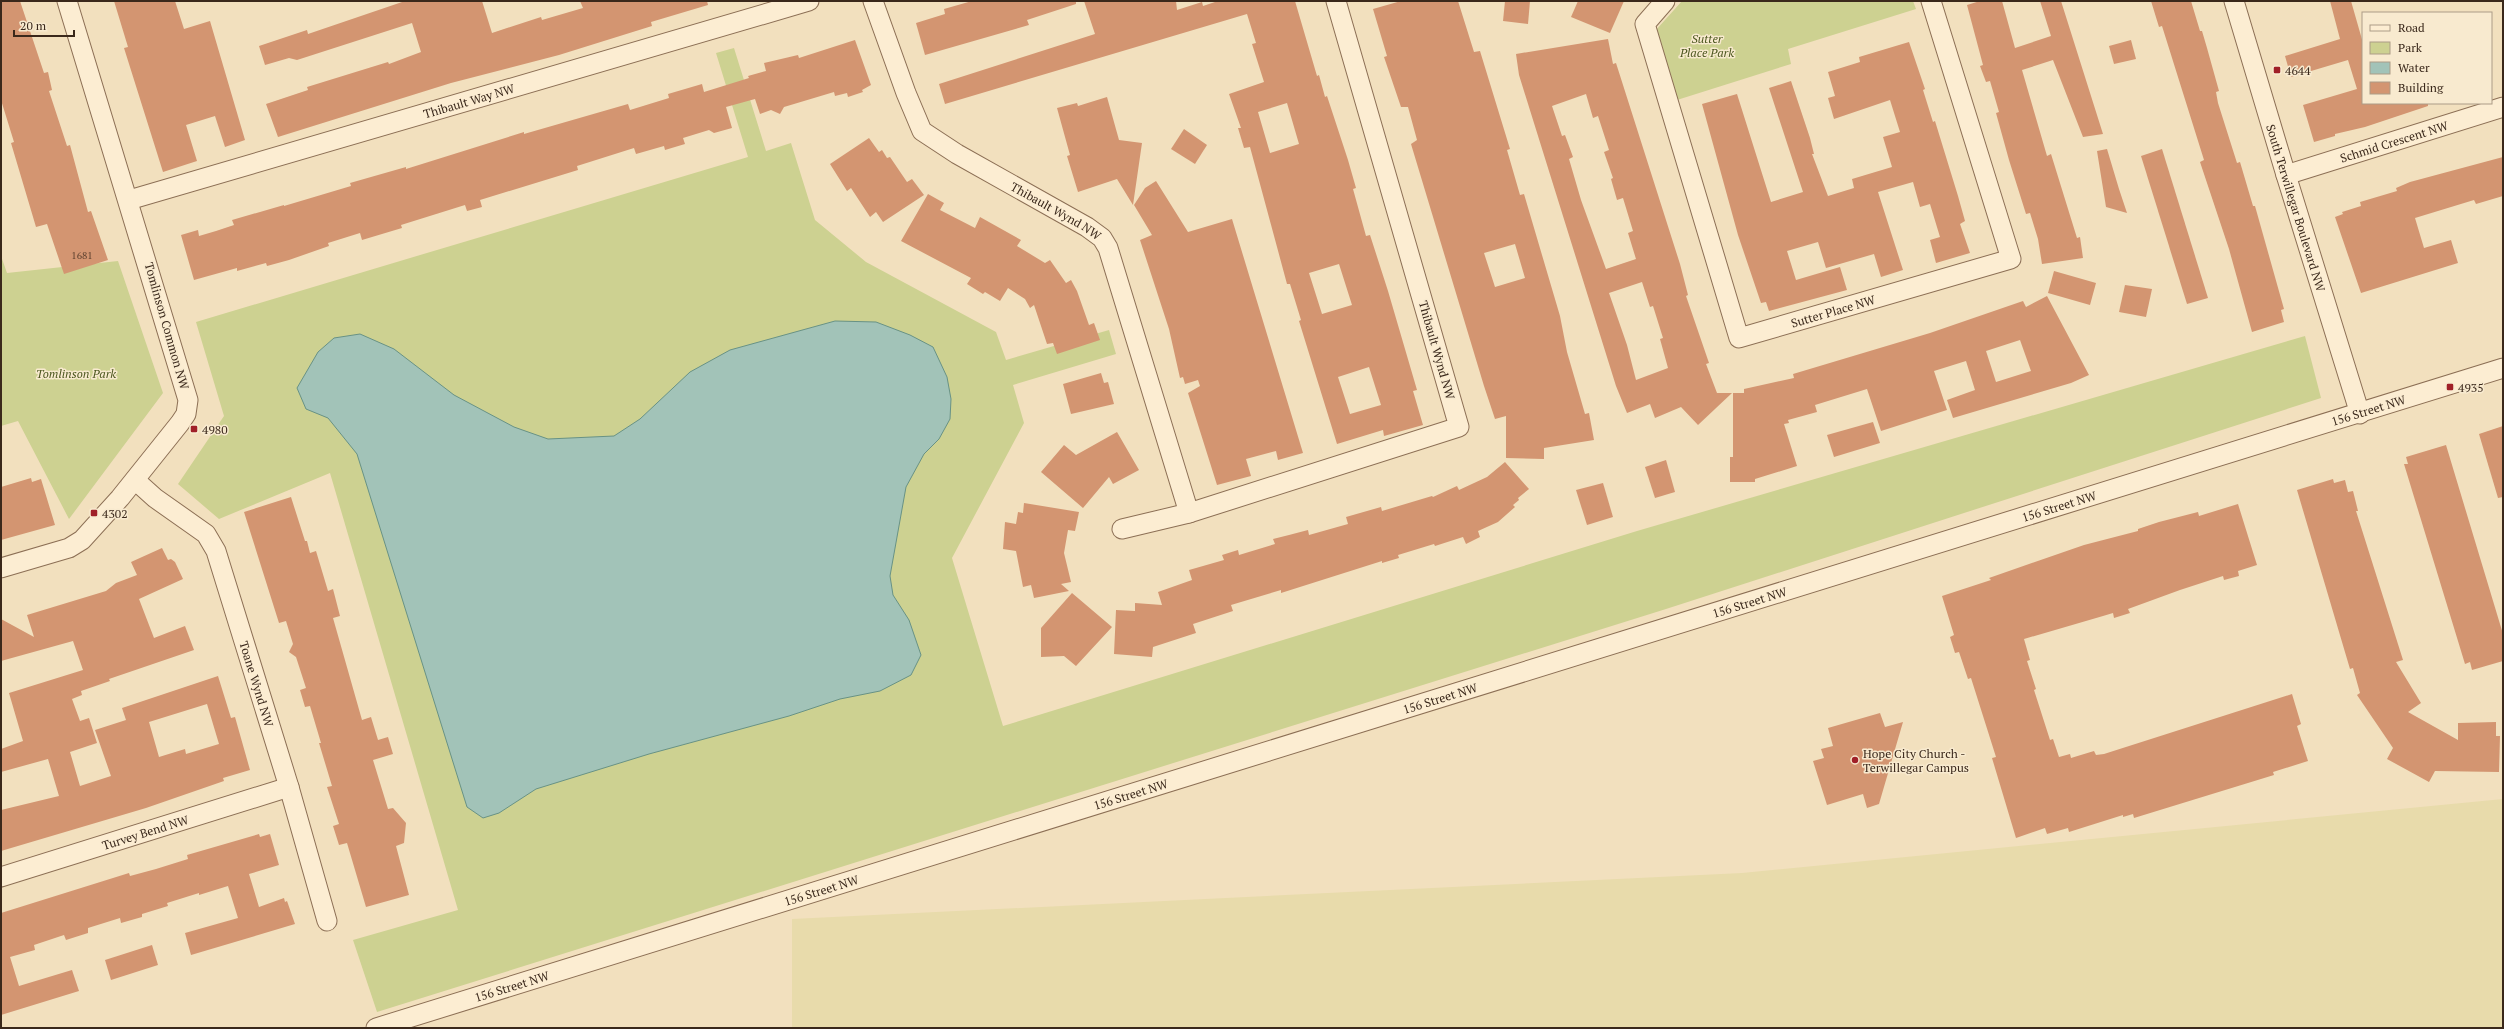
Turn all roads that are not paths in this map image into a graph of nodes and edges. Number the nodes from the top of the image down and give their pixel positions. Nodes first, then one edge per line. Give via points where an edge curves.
1 (67, 1) edge
2 (809, 1) edge
3 (873, 1) edge
4 (1336, 1) edge
5 (1665, 1) edge
6 (1931, 1) edge
7 (2234, 1) edge
8 (2503, 107) edge
9 (2286, 175) junction
10 (129, 200) junction
11 (2503, 368) edge
12 (2360, 414) junction
13 (135, 480) junction
14 (1189, 513) junction
15 (1122, 529) dead end
16 (1, 568) edge
17 (289, 787) junction
18 (1, 877) edge
19 (327, 921) dead end
20 (376, 1028) edge

1 - 10 street, Tomlinson Common NW
2 - 10 street, Thibault Way NW
3 - 14 street, Thibault Wynd NW via 906,94 922,130 957,154 1102,238 1108,248
4 - 14 street, Thibault Wynd NW via 1459,427
5 - 6 street, Sutter Place NW via 1645,24 1739,338 2011,259
7 - 9 street, South Terwillegar Boulevard NW
8 - 9 street, Schmid Crescent NW
9 - 12 street, South Terwillegar Boulevard NW
10 - 13 street, Tomlinson Common NW via 188,400 186,414 180,424
11 - 12 street, 156 Street NW
12 - 20 street, 156 Street NW
13 - 16 street, Tomlinson Common NW via 82,540 69,548
13 - 17 street, Toane Wynd NW via 155,498 206,534 216,551
14 - 15 street, Thibault Wynd NW
17 - 18 street, Turvey Bend NW
17 - 19 street, Toane Wynd NW

